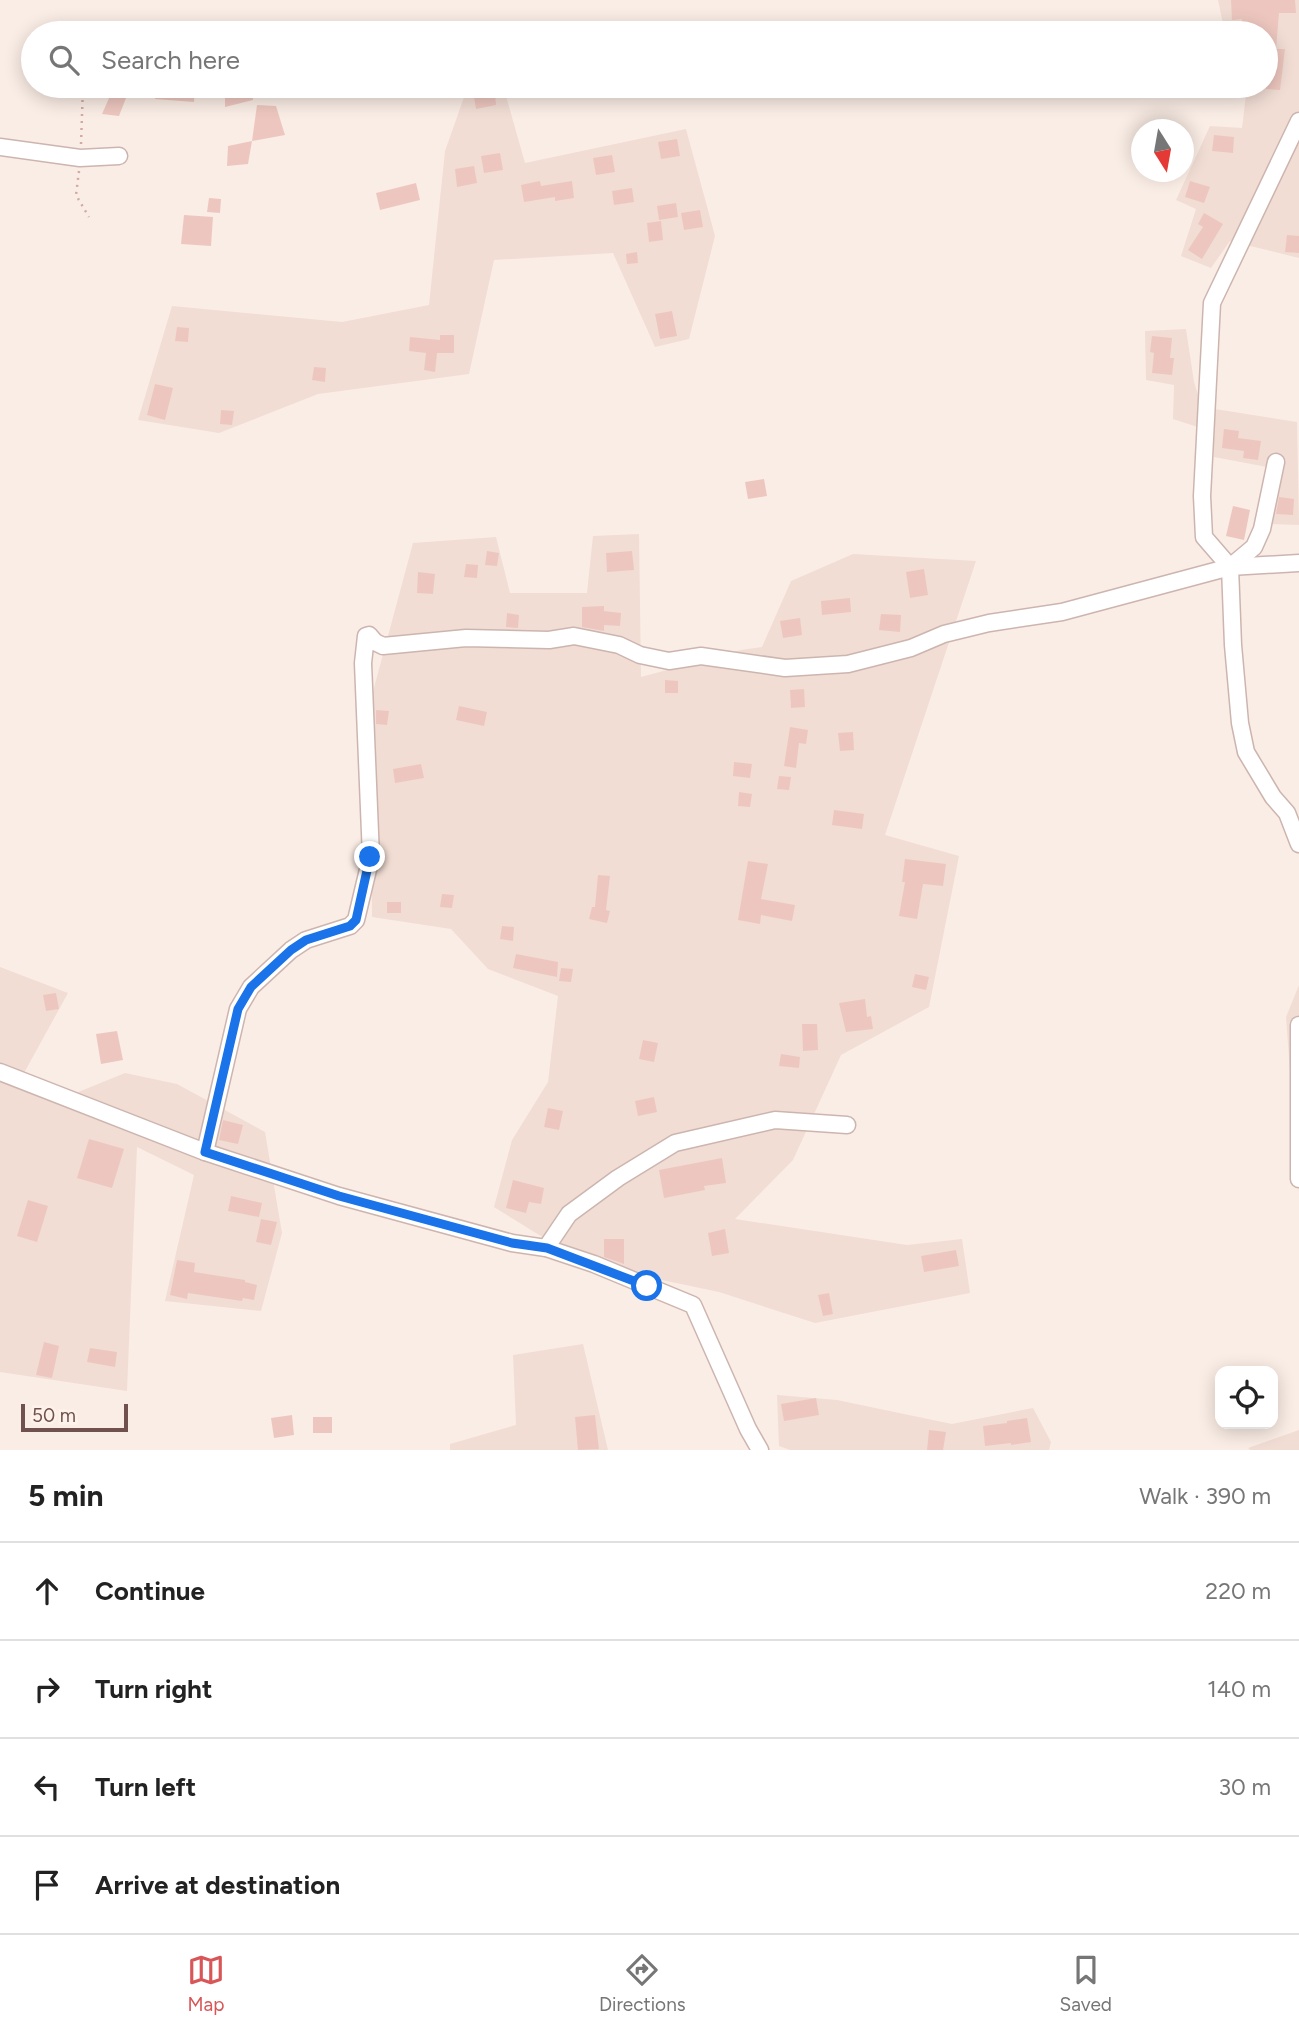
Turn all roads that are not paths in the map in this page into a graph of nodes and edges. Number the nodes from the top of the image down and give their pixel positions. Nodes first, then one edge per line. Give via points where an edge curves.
1 (1299, 121) edge
2 (0, 147) edge
3 (119, 156) dead end
4 (1276, 462) dead end
5 (1299, 563) edge
6 (1230, 567) junction
7 (1299, 844) edge
8 (1299, 1025) edge
9 (0, 1072) edge
10 (847, 1125) dead end
11 (205, 1152) junction
12 (1299, 1179) edge
13 (547, 1248) junction
14 (760, 1450) edge

1 - 6 street via 1212,303 1204,537
2 - 3 street via 80,158
4 - 6 street via 1262,529 1254,547
5 - 6 street
6 - 7 street via 1238,710 1246,752 1287,814
6 - 11 street via 1062,612 944,634 911,648 848,664 785,668 701,656 669,661 574,636 549,640 466,638 383,646 366,636 370,857 356,920 306,940 251,987 238,1009
8 - 12 street
9 - 11 street
10 - 13 street via 775,1120 675,1143 569,1214
11 - 13 street via 339,1196 512,1243
13 - 14 street via 693,1305

